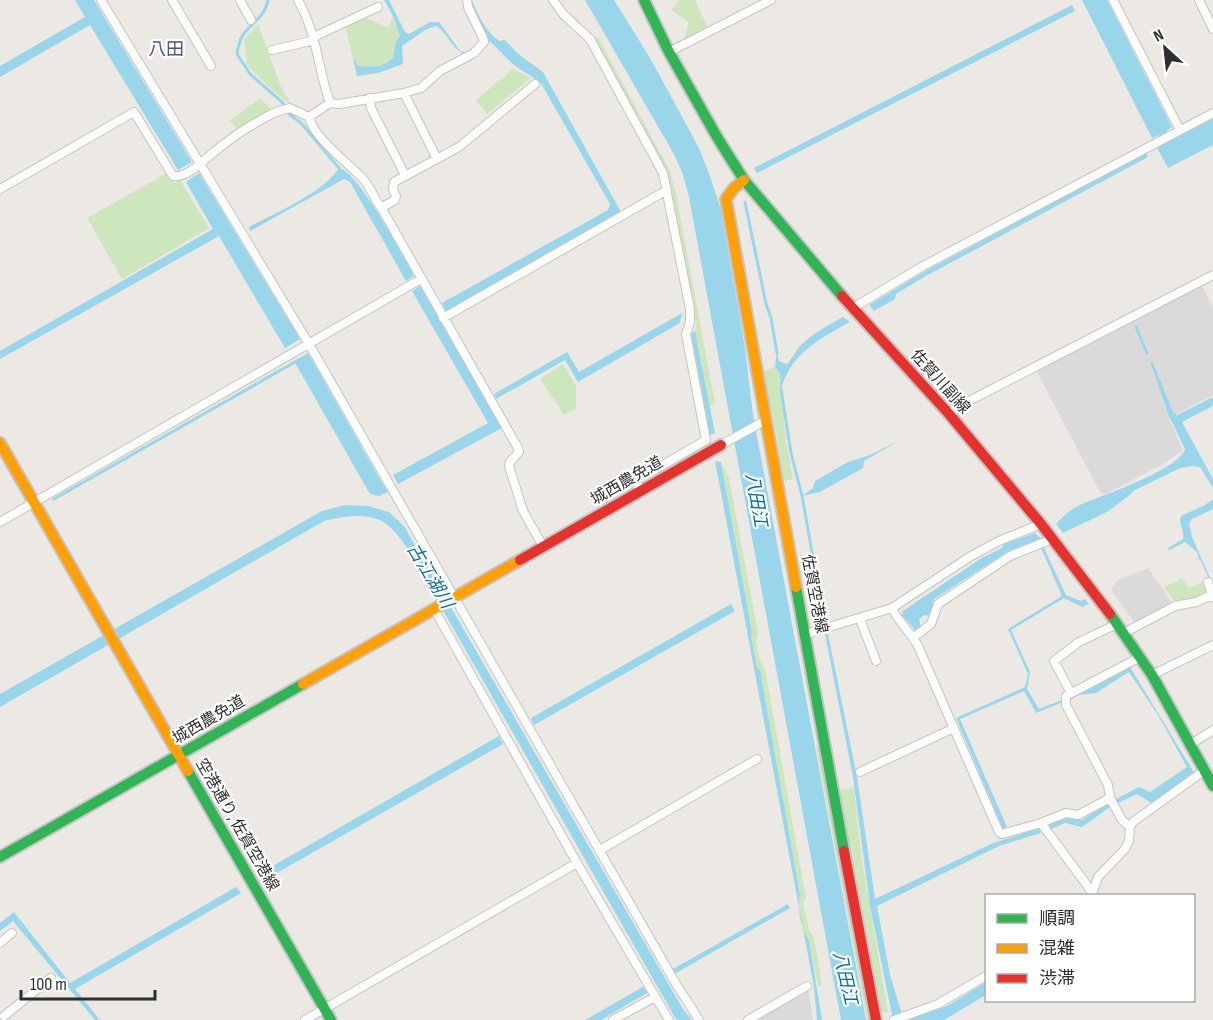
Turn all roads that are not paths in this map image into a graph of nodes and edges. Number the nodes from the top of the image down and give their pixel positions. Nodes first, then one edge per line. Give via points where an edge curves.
1 (101, 0) edge
2 (171, 0) edge
3 (240, 0) edge
4 (298, 0) edge
5 (467, 0) edge
6 (553, 0) edge
7 (644, 0) edge
8 (771, 0) edge
9 (1113, 0) edge
10 (1198, 0) edge
11 (378, 7) dead end
12 (251, 20) dead end
13 (1213, 28) edge
14 (314, 38) junction
15 (272, 50) dead end
16 (669, 52) junction
17 (211, 66) dead end
18 (535, 84) dead end
19 (404, 93) junction
20 (370, 98) junction
21 (330, 103) junction
22 (1213, 113) edge
23 (309, 117) junction
24 (1180, 130) junction
25 (437, 159) junction
26 (200, 164) junction
27 (405, 175) junction
28 (744, 180) junction
29 (0, 189) edge
30 (668, 190) junction
31 (382, 209) junction
32 (1213, 275) edge
33 (421, 279) junction
34 (853, 308) junction
35 (443, 318) junction
36 (309, 344) junction
37 (949, 414) junction
38 (766, 420) junction
39 (0, 443) edge
40 (721, 445) joint
41 (639, 491) junction
42 (34, 503) junction
43 (0, 522) edge
44 (1041, 524) junction
45 (1052, 538) junction
46 (543, 546) junction
47 (1208, 582) dead end
48 (1212, 596) edge
49 (455, 597) junction
50 (892, 608) junction
51 (434, 609) junction
52 (860, 619) junction
53 (1120, 629) junction
54 (806, 634) junction
55 (914, 637) junction
56 (1213, 645) edge
57 (1140, 657) junction
58 (876, 661) dead end
59 (1152, 675) junction
60 (1071, 693) junction
61 (954, 728) junction
62 (1213, 730) edge
63 (1191, 744) junction
64 (179, 754) junction
65 (757, 759) dead end
66 (1205, 770) junction
67 (860, 772) dead end
68 (1213, 786) edge
69 (1110, 798) junction
70 (1041, 823) junction
71 (1130, 827) junction
72 (600, 850) junction
73 (0, 857) edge
74 (577, 862) junction
75 (1092, 894) edge
76 (12, 933) dead end
77 (0, 944) edge
78 (985, 977) edge
79 (51, 978) dead end
80 (807, 986) dead end
81 (655, 997) junction
82 (323, 1008) junction
83 (4, 1016) edge
84 (305, 1020) edge
85 (331, 1020) edge
86 (614, 1020) edge
87 (669, 1020) edge
88 (699, 1020) edge
89 (748, 1020) edge
90 (876, 1020) edge
91 (894, 1020) edge

1 - 26 street
2 - 17 street
3 - 12 street
4 - 14 street
5 - 19 street via 484,40 474,53 440,71 421,88
6 - 30 street via 590,39 658,161
7 - 16 main road, 佐賀川副線
8 - 16 street
9 - 24 street
10 - 13 street
11 - 14 street
14 - 15 street
14 - 21 street
16 - 28 main road, 佐賀川副線
18 - 25 street via 459,147
19 - 20 street
19 - 25 street
20 - 21 street
20 - 27 street via 371,108
21 - 23 street
22 - 24 street
23 - 26 street via 287,109 267,116
23 - 31 street via 326,142 366,182
24 - 34 street via 923,266
25 - 27 street
26 - 29 street via 179,177 173,176 134,112
26 - 36 street
27 - 31 street via 394,182 395,200
28 - 34 main road, 佐賀川副線
28 - 38 main road, 佐賀空港線 via 726,199
30 - 35 street
30 - 41 street via 690,309 686,334 706,440 638,480
31 - 33 street
32 - 37 street
33 - 35 street
33 - 36 street
34 - 37 main road, 佐賀川副線
35 - 46 street via 518,448 510,466 523,511
36 - 42 street
36 - 49 street
37 - 44 main road, 佐賀川副線
38 - 40 street
38 - 54 main road, 佐賀空港線
39 - 42 main road
40 - 41 main road, 城西農免道
41 - 46 main road, 城西農免道
42 - 43 street
42 - 64 main road, 空港通り, 佐賀空港線
44 - 45 main road, 佐賀川副線
44 - 50 street via 971,556
45 - 53 main road, 佐賀川副線
45 - 55 street via 1010,556 938,604 931,624
46 - 49 main road, 城西農免道
47 - 48 street
48 - 53 street via 1175,606
49 - 51 main road, 城西農免道
49 - 72 street
50 - 52 street
50 - 55 street
51 - 64 main road, 城西農免道
51 - 74 street
52 - 54 street
52 - 58 street
53 - 57 main road, 佐賀川副線
53 - 60 street via 1078,642 1054,661
54 - 90 main road, 佐賀空港線
55 - 61 street
56 - 59 street
57 - 59 main road, 佐賀川副線
57 - 60 street
59 - 63 main road, 佐賀川副線
60 - 69 street via 1066,696 1066,705 1108,785
61 - 67 street
61 - 70 street via 999,832
62 - 63 street
63 - 66 main road, 佐賀川副線
64 - 73 main road, 城西農免道
64 - 82 main road, 空港通り, 佐賀空港線
65 - 72 street
66 - 68 main road, 佐賀川副線
66 - 71 street
69 - 70 street via 1078,815 1066,813
69 - 71 street
70 - 75 street
71 - 75 street via 1129,842 1098,877
72 - 88 street
74 - 81 street
74 - 82 street
76 - 77 street
78 - 91 street via 938,1004
79 - 83 street
80 - 89 street
81 - 86 street
81 - 87 street
82 - 84 street
82 - 85 main road, 空港通り, 佐賀空港線

